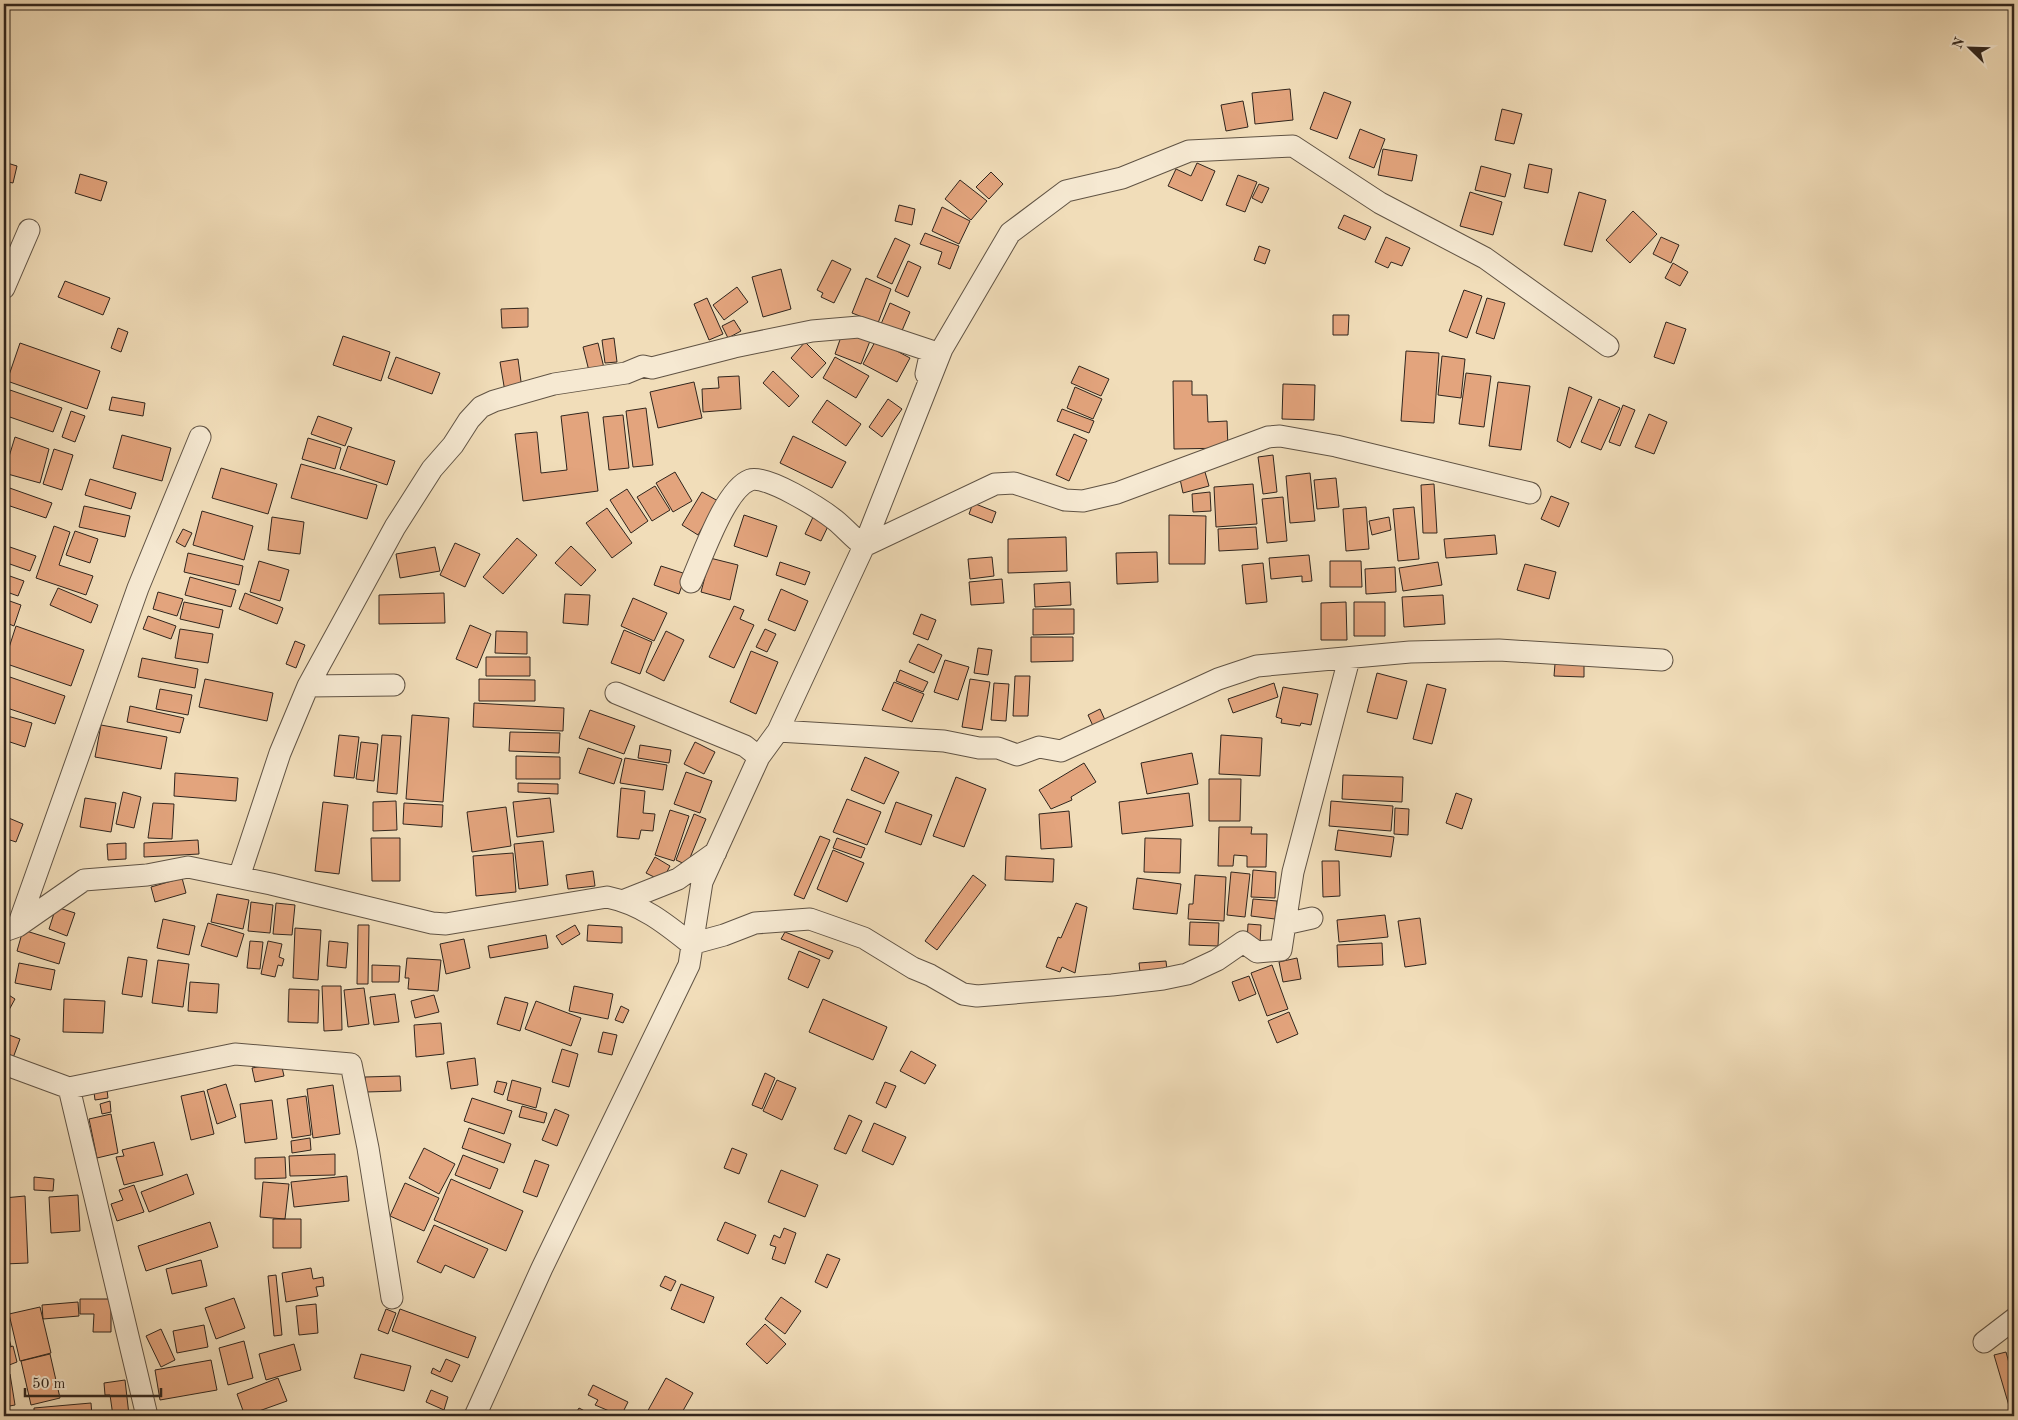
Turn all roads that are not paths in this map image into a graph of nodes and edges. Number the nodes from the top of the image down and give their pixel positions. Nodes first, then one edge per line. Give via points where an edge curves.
1 (29, 230) dead end
2 (4, 288) edge
3 (1608, 346) dead end
4 (920, 408) junction
5 (200, 437) dead end
6 (1530, 493) dead end
7 (864, 546) junction
8 (691, 582) dead end
9 (1349, 659) junction
10 (1662, 660) dead end
11 (394, 684) dead end
12 (308, 686) junction
13 (616, 693) dead end
14 (778, 731) junction
15 (759, 758) junction
16 (716, 852) junction
17 (239, 877) junction
18 (625, 900) junction
19 (1312, 918) dead end
20 (1285, 924) junction
21 (11, 929) edge
22 (692, 944) junction
23 (4, 1064) edge
24 (69, 1088) junction
25 (392, 1298) dead end
26 (2014, 1319) edge
27 (1984, 1342) dead end
28 (147, 1416) edge
29 (475, 1416) edge

1 - 2 street
3 - 4 street via 1485,258 1380,203 1293,146 1189,151 1122,178 1066,191 1010,233 942,349
4 - 7 street
4 - 12 street via 931,351 859,327 812,331 652,368 643,366 626,373 554,384 494,401 481,407 469,420 400,518
5 - 21 street via 138,588
6 - 7 street via 1336,446 1280,436 1268,437 1117,493 1083,501 1065,500 1014,483 995,484
7 - 8 street via 820,510 768,481 749,480 729,500
7 - 14 street
9 - 10 street via 1410,652 1499,650
9 - 14 street via 1257,666 1218,679 1061,750 1039,747 1016,755 998,748 944,741
9 - 20 street via 1293,872
11 - 12 street
12 - 17 street via 280,753
13 - 15 street via 745,746
14 - 15 street
15 - 16 street
16 - 18 street via 678,879
16 - 22 street via 702,882
17 - 18 street via 446,924 581,900 607,897
17 - 21 street via 188,867 147,875 84,880
18 - 22 street via 652,913
19 - 20 street
20 - 22 street via 1280,950 1257,952 1243,942 1188,974 1112,986 977,996 963,994 912,968 864,938 810,919 755,923 724,936
22 - 29 street via 689,965 542,1268
23 - 24 street
24 - 25 street via 235,1054 351,1064
24 - 28 street
26 - 27 street

